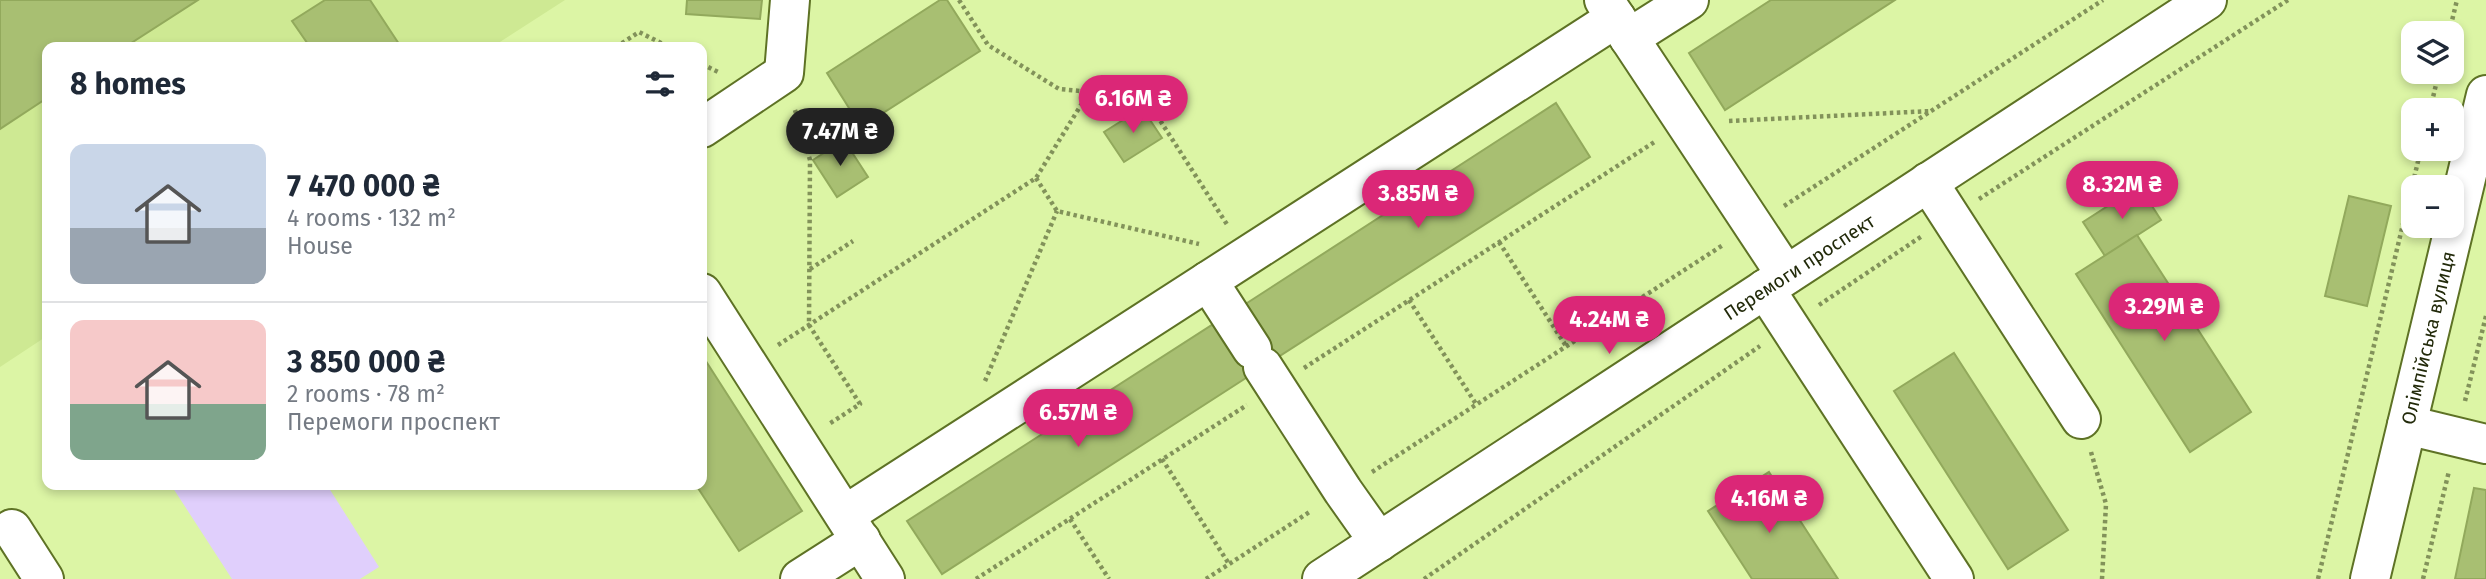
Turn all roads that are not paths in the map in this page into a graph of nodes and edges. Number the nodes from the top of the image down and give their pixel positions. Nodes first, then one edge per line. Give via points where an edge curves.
1 (790, 0) edge
2 (1689, 0) edge
3 (2207, 0) edge
4 (1616, 19) edge
5 (2486, 95) edge
6 (707, 125) edge
7 (1928, 182) junction
8 (1208, 281) junction
9 (1775, 282) junction
10 (707, 301) edge
11 (2081, 419) road end
12 (2407, 425) junction
13 (2486, 443) edge
14 (853, 528) junction
15 (12, 529) dead end
16 (1379, 541) junction
17 (44, 579) edge
18 (800, 579) edge
19 (885, 579) edge
20 (1322, 579) edge
21 (1954, 579) edge
22 (2370, 579) edge

1 - 6 street via 784,72
2 - 4 street
3 - 7 street, Перемоги проспект
4 - 8 street
4 - 9 street via 1752,227
5 - 12 street, Олімпійська вулиця
7 - 9 street, Перемоги проспект
7 - 11 street
8 - 14 street
8 - 16 street
9 - 16 street, Перемоги проспект
9 - 21 street via 1788,326
10 - 14 street
12 - 13 street
12 - 22 street, Олімпійська вулиця
14 - 18 street
14 - 19 street
15 - 17 street
16 - 20 street, Перемоги проспект

